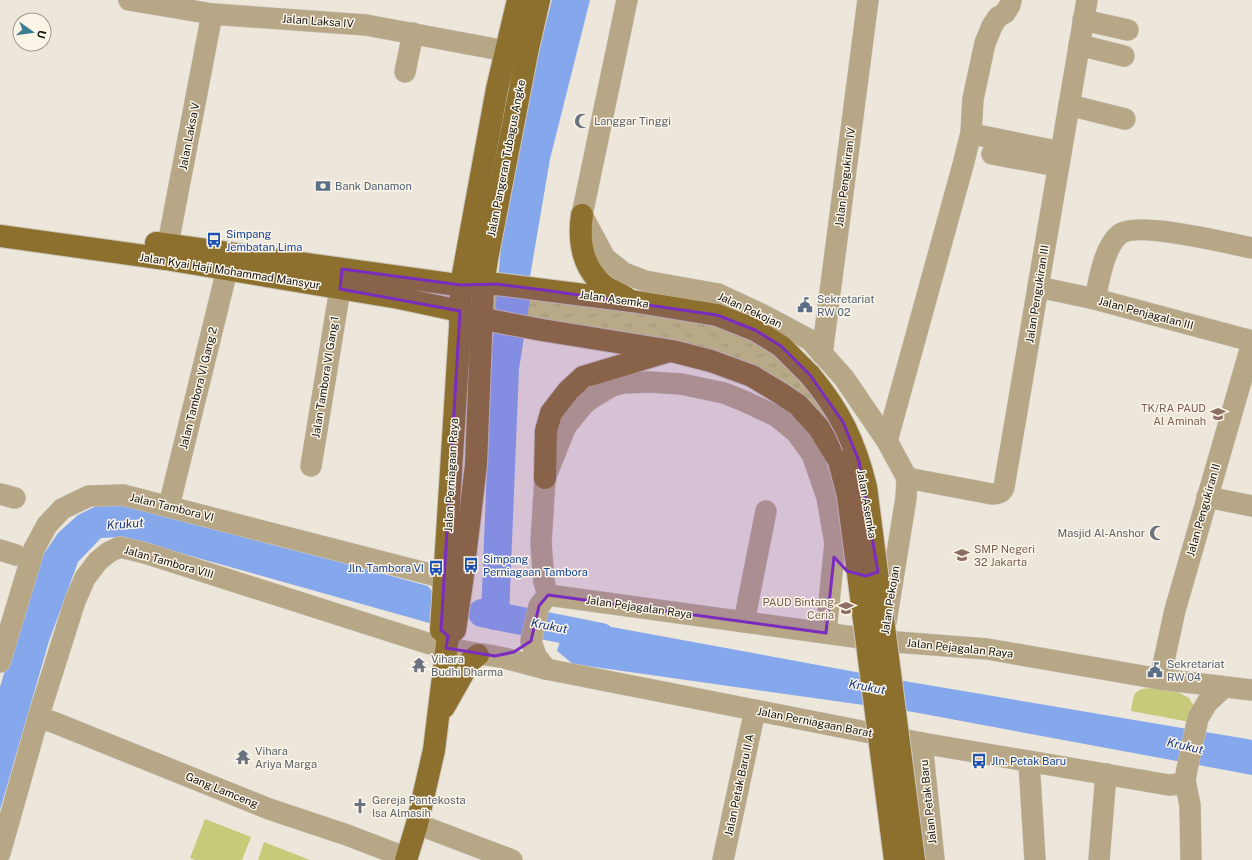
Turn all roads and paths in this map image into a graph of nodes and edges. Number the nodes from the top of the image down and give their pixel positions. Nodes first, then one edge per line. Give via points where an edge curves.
1 (129, 0) edge
2 (518, 0) edge
3 (539, 0) edge
4 (627, 0) edge
5 (868, 0) edge
6 (1011, 0) edge
7 (159, 2) edge
8 (1085, 10) edge
9 (212, 14) junction
10 (1128, 30) dead end
11 (413, 34) junction
12 (1079, 45) junction
13 (506, 51) junction
14 (1124, 56) dead end
15 (405, 72) dead end
16 (1069, 105) junction
17 (1125, 119) dead end
18 (987, 145) dead end
19 (1060, 159) junction
20 (582, 215) junction
21 (0, 221) edge
22 (0, 236) edge
23 (1252, 248) edge
24 (167, 252) junction
25 (227, 270) junction
26 (341, 279) junction
27 (490, 284) junction
28 (461, 285) junction
29 (1038, 287) junction
30 (1095, 299) junction
31 (632, 301) junction
32 (460, 311) junction
33 (488, 319) junction
34 (1252, 342) edge
35 (672, 350) junction
36 (822, 354) junction
37 (887, 440) junction
38 (311, 466) dead end
39 (545, 478) junction
40 (907, 478) junction
41 (1207, 497) junction
42 (169, 506) junction
43 (1252, 506) edge
44 (766, 511) dead end
45 (897, 556) junction
46 (834, 557) junction
47 (451, 581) junction
48 (544, 600) junction
49 (744, 622) junction
50 (826, 633) junction
51 (447, 636) junction
52 (531, 639) junction
53 (883, 641) junction
54 (487, 656) junction
55 (0, 662) edge
56 (546, 669) junction
57 (1160, 679) junction
58 (1223, 688) junction
59 (1252, 690) edge
60 (755, 710) junction
61 (38, 718) junction
62 (438, 718) junction
63 (872, 734) junction
64 (922, 743) junction
65 (1028, 762) junction
66 (1106, 774) junction
67 (1186, 775) junction
68 (10, 817) junction
69 (417, 824) junction
70 (0, 853) edge
71 (406, 859) edge
72 (9, 860) edge
73 (512, 860) edge
74 (723, 860) edge
75 (888, 860) edge
76 (895, 860) edge
77 (914, 860) edge
78 (934, 860) edge
79 (1035, 860) edge
80 (1099, 860) edge
81 (1191, 860) edge

1 - 7 street, Jalan Laksa IV
2 - 13 main road, Jalan Pangeran Tubagus Angke
3 - 27 main road, Jalan Pangeran Tubagus Angke via 494,220
4 - 20 street
5 - 36 street, Jalan Pengukiran IV
6 - 37 street via 1005,13 998,17 992,26 985,43 973,100 971,132 963,165
7 - 9 street, Jalan Laksa IV
8 - 10 street
8 - 12 street, Jalan Pengukiran III
9 - 11 street, Jalan Laksa IV via 366,25
9 - 24 street, Jalan Laksa V
11 - 13 street, Jalan Laksa IV
11 - 15 street
12 - 14 street
12 - 16 street, Jalan Pengukiran III
13 - 28 main road, Jalan Pangeran Tubagus Angke
16 - 17 street
16 - 19 street, Jalan Pengukiran III
18 - 19 street
19 - 29 street, Jalan Pengukiran III
20 - 31 main road via 580,241 589,268 606,287
20 - 36 street, Jalan Pekojan via 605,258 624,273 645,280 718,294 810,340
21 - 24 main road, Jalan Kyai Haji Mohammad Mansyur
22 - 24 main road, Jalan Kyai Haji Mohammad Mansyur
23 - 30 street via 1176,233 1126,231 1118,235 1109,250 1101,270
24 - 25 main road, Jalan Kyai Haji Mohammad Mansyur
24 - 26 main road, Jalan Kyai Haji Mohammad Mansyur
25 - 26 main road, Jalan Kyai Haji Mohammad Mansyur
25 - 42 street, Jalan Tambora VI Gang 2
26 - 28 main road, Jalan Kyai Haji Mohammad Mansyur
26 - 32 main road, Jalan Kyai Haji Mohammad Mansyur via 398,298
26 - 38 street, Jalan Tambora VI Gang 1
27 - 28 main road, Jalan Kyai Haji Mohammad Mansyur
27 - 31 main road, Jalan Asemka
27 - 33 main road, Jalan Pangeran Tubagus Angke
28 - 32 main road, Jalan Pangeran Tubagus Angke
29 - 30 street, Jalan Penjagalan III
29 - 40 street, Jalan Pengukiran III via 1006,481 1002,491 999,494 992,494
30 - 34 street, Jalan Penjagalan III
31 - 77 main road, Jalan Asemka, bridge via 717,315 755,330 781,346 810,375 824,391 843,422 859,461 869,504
32 - 33 main road, Jalan Kyai Haji Mohammad Mansyur
32 - 47 main road, Jalan Perniagaan Raya
33 - 35 main road, Jalan Asemka
33 - 47 main road, Jalan Perniagaan Raya via 476,465
34 - 41 street, Jalan Pengukiran II
35 - 39 main road via 583,377 551,413 546,431
35 - 76 main road, Jalan Asemka, bridge via 752,376 780,393 798,406 819,428 839,461 848,496
36 - 37 street, Jalan Pekojan via 844,378
37 - 40 street, Jalan Pekojan
39 - 46 street via 566,426 584,404 612,386 649,382 681,384 724,393 776,416 796,432 812,454 826,497 835,543
39 - 48 street via 541,543
40 - 45 street, Jalan Pekojan
41 - 43 street
41 - 57 street, Jalan Pengukiran II via 1175,610
42 - 47 street, Jalan Tambora VI
42 - 55 street, Jalan Tambora VI via 123,495 89,496 62,509 46,525 34,550
44 - 49 street
45 - 46 street via 884,570 866,576 847,570
45 - 53 street, Jalan Pekojan
46 - 50 street
47 - 51 main road, Jalan Perniagaan Raya
48 - 49 street, Jalan Pejagalan Raya
48 - 52 street
49 - 50 street, Jalan Pejagalan Raya
50 - 53 street, Jalan Pejagalan Raya
51 - 54 street, Jalan Perniagaan Barat
51 - 61 street, Jalan Tambora VIII via 120,547 98,561 84,578
51 - 62 main road, Jalan Perniagaan Raya
52 - 54 street via 514,652
52 - 56 street via 536,656
53 - 57 street, Jalan Pejagalan Raya via 987,649
54 - 56 street, Jalan Perniagaan Barat
54 - 62 main road via 470,661
56 - 60 street, Jalan Perniagaan Barat
57 - 58 street, Jalan Pejagalan Raya
58 - 59 street, Jalan Pejagalan Raya
58 - 67 street via 1207,703 1198,718
60 - 63 street, Jalan Perniagaan Barat
60 - 74 street, Jalan Petak Baru II A
61 - 68 street, Jalan Tambora VIII
61 - 71 street, Gang Lamceng via 269,809 347,835
62 - 69 main road, Jalan Perniagaan Raya via 434,750
63 - 64 street, Jalan Perniagaan Barat
63 - 75 street
64 - 65 street, Jalan Perniagaan Barat
64 - 78 street, Jalan Petak Baru
65 - 66 street, Jalan Perniagaan Barat
65 - 79 street
66 - 67 street, Jalan Perniagaan Barat via 1168,785 1178,784
66 - 80 street
67 - 81 street
68 - 70 street, Jalan Tambora VIII
68 - 72 street via 19,823 18,835
69 - 71 main road, Jalan Perniagaan Raya
69 - 73 street

